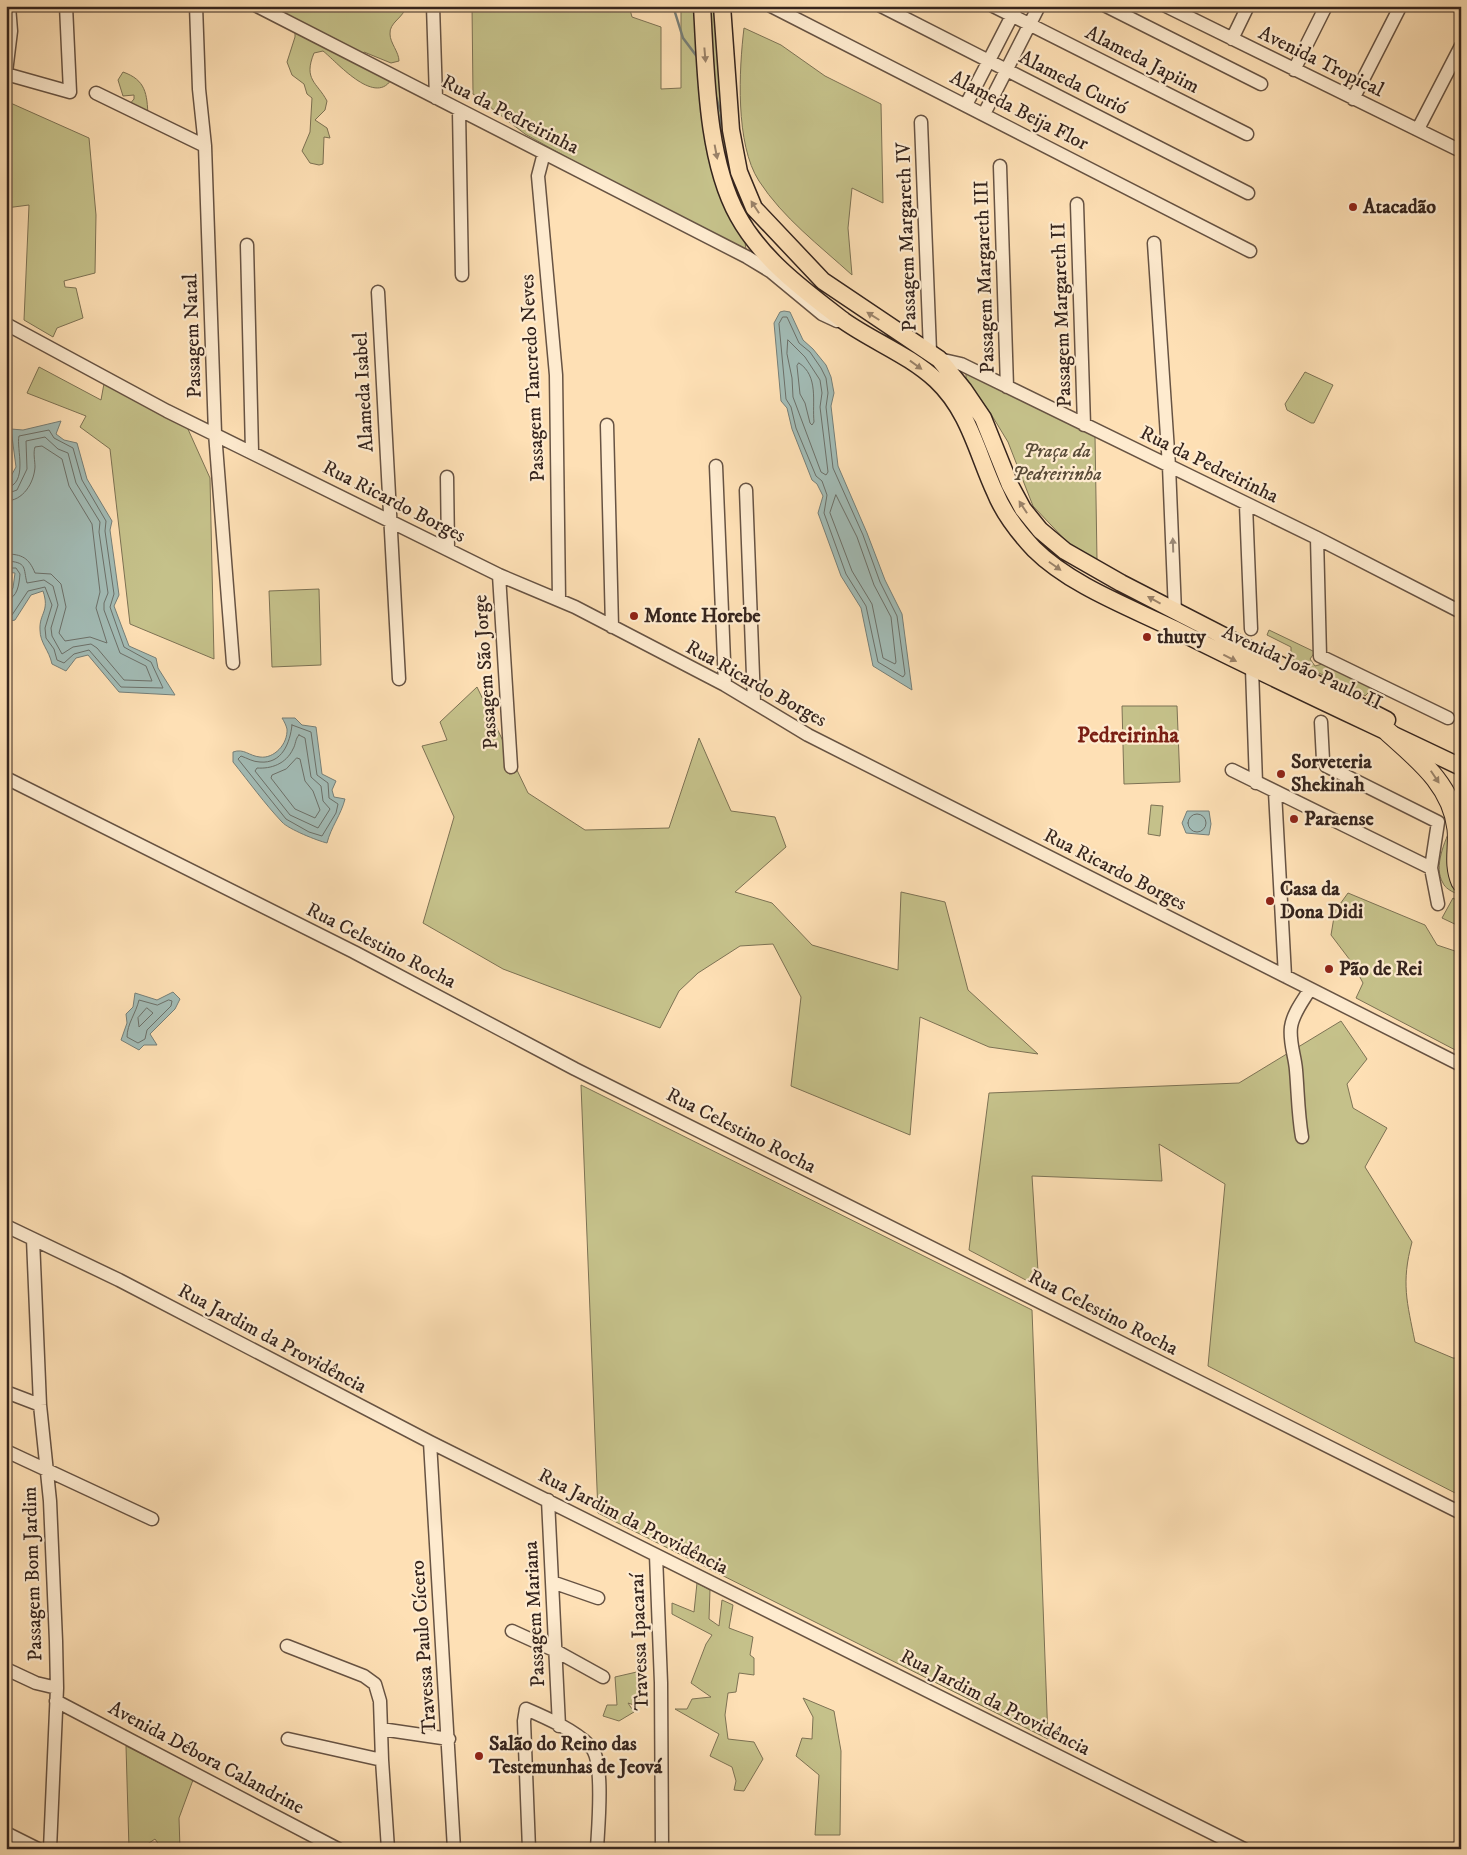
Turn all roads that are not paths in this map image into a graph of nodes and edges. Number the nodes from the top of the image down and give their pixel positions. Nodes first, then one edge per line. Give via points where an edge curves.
1 (9, 6) edge
2 (66, 6) edge
3 (196, 6) edge
4 (257, 6) edge
5 (433, 6) edge
6 (702, 6) edge
7 (722, 6) edge
8 (771, 6) edge
9 (881, 6) edge
10 (993, 6) edge
11 (1039, 6) edge
12 (1106, 6) edge
13 (1248, 6) edge
14 (1326, 6) edge
15 (1170, 7) edge
16 (1399, 9) dead end
17 (1014, 11) edge
18 (1030, 25) junction
19 (1232, 39) junction
20 (1461, 46) edge
21 (989, 61) junction
22 (1007, 70) junction
23 (1294, 70) junction
24 (6, 73) edge
25 (1261, 84) dead end
26 (96, 93) dead end
27 (436, 98) junction
28 (1353, 98) junction
29 (966, 105) junction
30 (458, 111) junction
31 (984, 114) junction
32 (921, 122) dead end
33 (1418, 129) junction
34 (1247, 134) dead end
35 (205, 146) junction
36 (1461, 151) edge
37 (544, 153) junction
38 (1000, 166) dead end
39 (1248, 193) dead end
40 (1077, 204) dead end
41 (1154, 243) dead end
42 (247, 245) dead end
43 (1250, 251) dead end
44 (462, 275) dead end
45 (378, 292) dead end
46 (6, 324) edge
47 (851, 326) junction
48 (934, 355) junction
49 (1007, 387) junction
50 (607, 425) dead end
51 (1084, 425) junction
52 (215, 433) junction
53 (252, 451) junction
54 (716, 466) dead end
55 (1169, 466) junction
56 (447, 477) dead end
57 (746, 490) dead end
58 (1246, 505) junction
59 (389, 520) junction
60 (1317, 538) junction
61 (448, 549) junction
62 (499, 575) junction
63 (559, 600) junction
64 (1176, 612) junction
65 (1461, 612) edge
66 (612, 627) junction
67 (1251, 629) dead end
68 (233, 663) dead end
69 (1252, 669) junction
70 (399, 679) dead end
71 (726, 686) junction
72 (754, 702) junction
73 (1448, 718) dead end
74 (1321, 722) dead end
75 (1388, 732) junction
76 (1461, 759) edge
77 (511, 766) dead end
78 (1461, 767) edge
79 (1232, 770) dead end
80 (6, 778) edge
81 (1256, 783) junction
82 (1275, 792) junction
83 (1431, 868) junction
84 (1461, 882) edge
85 (1438, 904) dead end
86 (1285, 976) junction
87 (1310, 989) junction
88 (1461, 1065) edge
89 (1302, 1137) dead end
90 (6, 1226) edge
91 (33, 1239) junction
92 (6, 1392) edge
93 (40, 1405) junction
94 (430, 1442) junction
95 (6, 1451) edge
96 (47, 1471) junction
97 (548, 1500) junction
98 (1461, 1513) edge
99 (152, 1519) dead end
100 (656, 1555) junction
101 (552, 1582) junction
102 (598, 1598) dead end
103 (512, 1631) dead end
104 (287, 1646) dead end
105 (556, 1651) junction
106 (6, 1669) edge
107 (603, 1677) dead end
108 (57, 1688) junction
109 (56, 1701) junction
110 (559, 1726) junction
111 (381, 1729) junction
112 (288, 1739) dead end
113 (449, 1739) junction
114 (382, 1760) junction
115 (6, 1833) edge
116 (38, 1849) edge
117 (50, 1849) edge
118 (338, 1849) edge
119 (388, 1849) edge
120 (454, 1849) edge
121 (529, 1849) edge
122 (598, 1849) edge
123 (662, 1849) edge
124 (1244, 1849) edge

1 - 24 street via 11,31
2 - 24 street via 70,92
3 - 35 street, Passagem Natal
4 - 27 street, Rua da Pedreirinha
5 - 27 street
6 -> 47 main road, Avenida João Paulo II via 713,138 721,176 738,217 791,280
48 -> 7 main road, Avenida João Paulo II via 823,281 754,208 739,172 731,130
8 - 29 street, Alameda Beija Flor
9 - 21 street, Alameda Curió
10 - 17 street, Alameda Japiim
11 - 18 street
12 - 25 street
13 - 19 street
14 - 23 street
15 - 19 street, Avenida Tropical
16 - 28 street
17 - 18 street, Alameda Japiim
17 - 21 street
18 - 22 street
18 - 34 street, Alameda Japiim
19 - 23 street, Avenida Tropical
20 - 33 street
21 - 22 street, Alameda Curió
21 - 29 street
22 - 31 street
22 - 39 street, Alameda Curió
23 - 28 street, Avenida Tropical
26 - 35 street
27 - 30 street, Rua da Pedreirinha
28 - 33 street, Avenida Tropical
29 - 31 street, Alameda Beija Flor
30 - 37 street, Rua da Pedreirinha
30 - 44 street
31 - 43 street, Alameda Beija Flor
32 - 48 street, Passagem Margareth IV
33 - 36 street, Avenida Tropical
35 - 52 street, Passagem Natal
37 - 47 street, Rua da Pedreirinha via 746,257 770,271 822,314
37 - 63 street, Passagem Tancredo Neves via 538,176 556,376
38 - 49 street, Passagem Margareth III
40 - 51 street, Passagem Margareth II
41 - 55 street
42 - 53 street
45 - 59 street, Alameda Isabel
46 - 52 street, Rua Ricardo Borges via 167,411
47 -> 69 main road, Avenida João Paulo II via 911,361 948,392 973,434 995,494 1017,530 1051,564
48 - 49 street, Rua da Pedreirinha via 954,361
64 -> 48 main road, Avenida João Paulo II via 1065,551 1040,530 1010,485 983,418
49 - 51 street, Rua da Pedreirinha
50 - 66 street
51 - 55 street, Rua da Pedreirinha
52 - 53 street, Rua Ricardo Borges
52 - 68 street, Passagem Natal
53 - 59 street, Rua Ricardo Borges
54 - 71 street
55 - 58 street, Rua da Pedreirinha
64 -> 55 street
56 - 61 street
57 - 72 street
58 - 60 street, Rua da Pedreirinha
58 - 67 street
59 - 61 street, Rua Ricardo Borges
59 - 70 street, Alameda Isabel
60 - 65 street, Rua da Pedreirinha
60 - 73 street via 1320,656
61 - 62 street, Rua Ricardo Borges
62 - 63 street, Rua Ricardo Borges
62 - 77 street, Passagem São Jorge
63 - 66 street, Rua Ricardo Borges
64 - 76 main road, Avenida João Paulo II
66 - 71 street, Rua Ricardo Borges
69 - 75 main road, Avenida João Paulo II
69 - 81 street
71 - 72 street, Rua Ricardo Borges
72 - 86 street, Rua Ricardo Borges via 808,735
74 - 83 street via 1326,766 1436,820 1439,825
75 - 78 main road, Avenida João Paulo II
75 -> 84 highway via 1430,770 1451,804 1457,831 1456,868
79 - 81 street
80 - 98 street, Rua Celestino Rocha via 354,952 575,1069
81 - 82 street
82 - 83 street
82 - 86 street
83 - 85 street
86 - 87 street, Rua Ricardo Borges
87 - 88 street, Rua Ricardo Borges
87 - 89 street via 1295,1013 1291,1028
90 - 91 street, Rua Jardim da Providência
91 - 93 street, Passagem Bom Jardim
91 - 94 street, Rua Jardim da Providência via 119,1280
92 - 93 street
93 - 96 street, Passagem Bom Jardim
94 - 97 street, Rua Jardim da Providência
94 - 113 street, Travessa Paulo Cícero
95 - 96 street
96 - 99 street
96 - 108 street, Passagem Bom Jardim
97 - 100 street, Rua Jardim da Providência
97 - 101 street, Passagem Mariana
100 - 123 street, Travessa Ipacaraí
100 - 124 street, Rua Jardim da Providência
101 - 102 street
101 - 105 street, Passagem Mariana
103 - 105 street
104 - 111 street via 372,1680 380,1701
105 - 107 street
105 - 110 street, Passagem Mariana
106 - 108 street via 36,1683
108 - 109 street, Passagem Bom Jardim
109 - 117 street, Passagem Bom Jardim
109 - 118 street, Avenida Débora Calandrine
110 - 121 street via 526,1709
110 - 122 street via 591,1746 598,1762
111 - 113 street
111 - 114 street
112 - 114 street
113 - 120 street, Travessa Paulo Cícero
114 - 119 street
115 - 116 street

